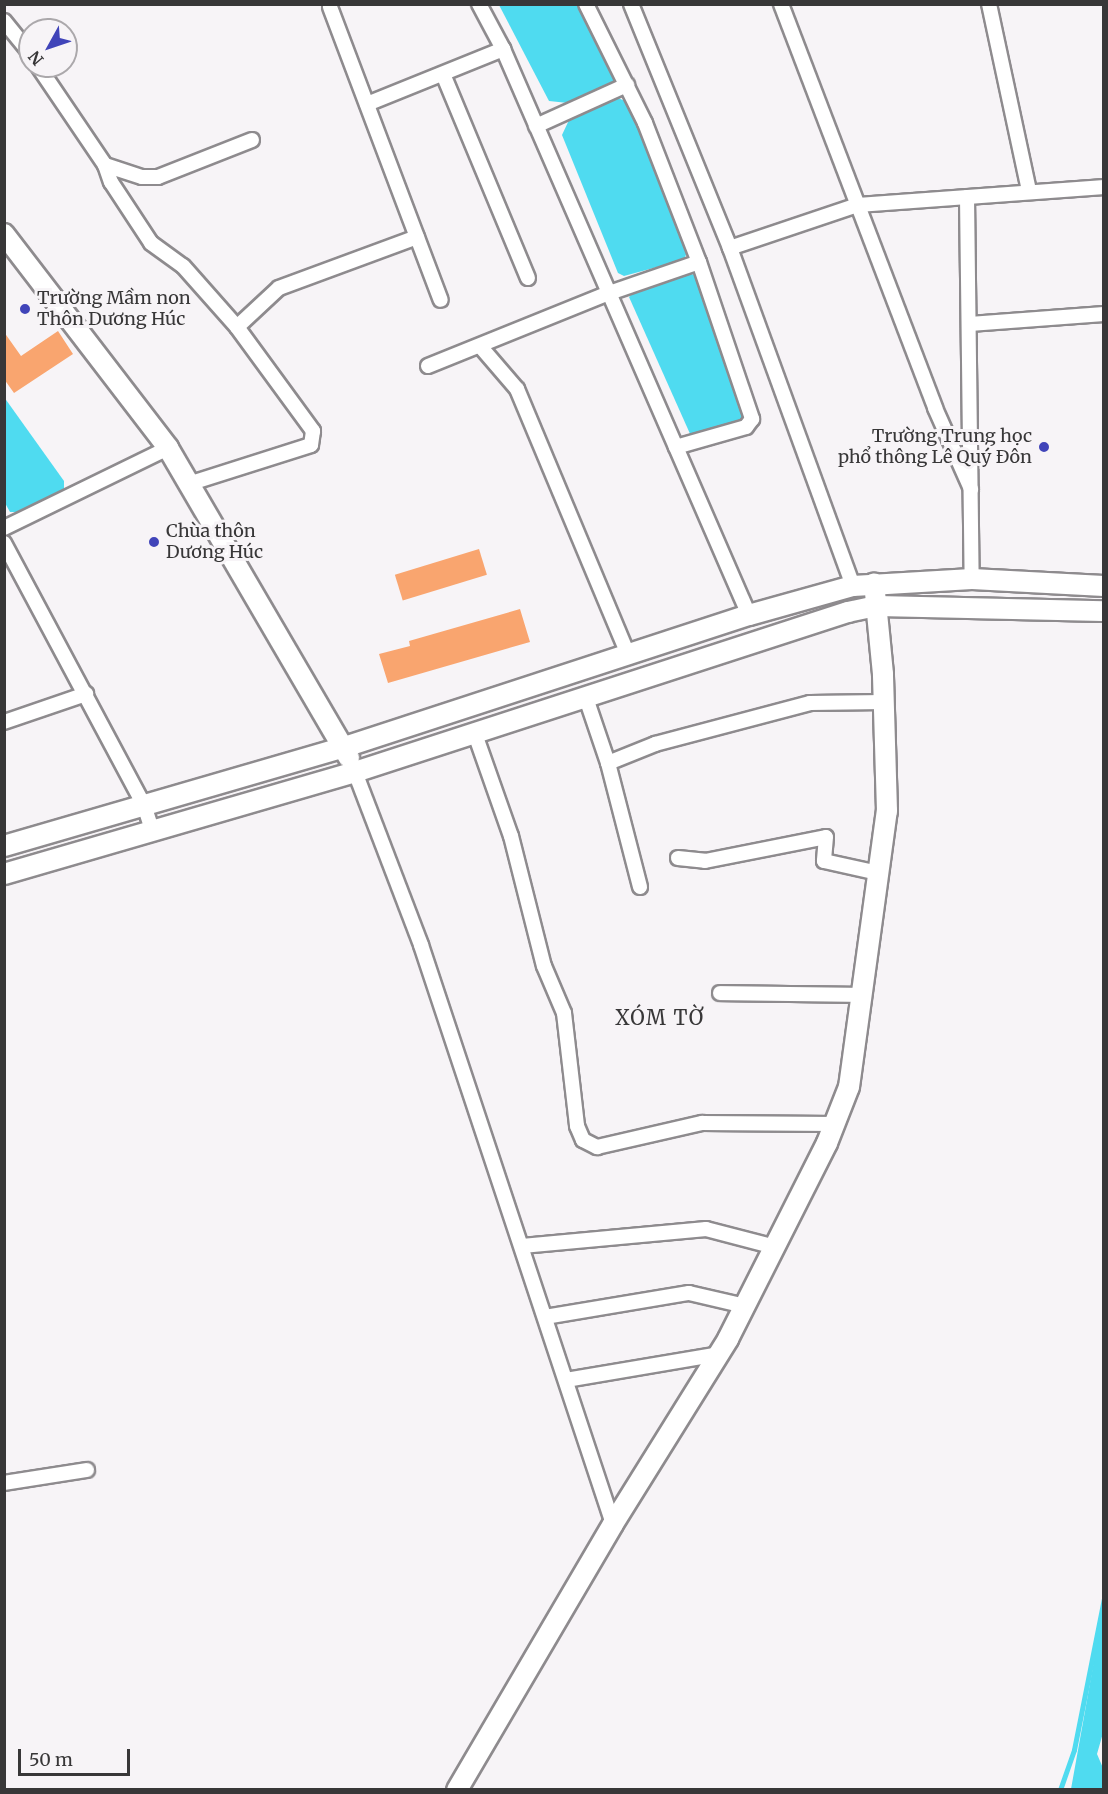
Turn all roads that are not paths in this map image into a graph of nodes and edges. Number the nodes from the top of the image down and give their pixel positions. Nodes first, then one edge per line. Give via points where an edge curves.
1 (479, 4) edge
2 (586, 4) edge
3 (632, 4) edge
4 (781, 4) edge
5 (989, 4) edge
6 (330, 7) dead end
7 (4, 21) edge
8 (18, 38) edge
9 (502, 49) junction
10 (443, 74) junction
11 (46, 78) edge
12 (627, 85) junction
13 (367, 104) junction
14 (536, 126) junction
15 (252, 140) dead end
16 (105, 165) junction
17 (1104, 187) edge
18 (1029, 190) junction
19 (967, 197) junction
20 (858, 205) junction
21 (4, 234) edge
22 (417, 237) junction
23 (730, 248) junction
24 (699, 262) junction
25 (528, 278) dead end
26 (609, 293) junction
27 (441, 300) dead end
28 (1104, 314) edge
29 (970, 324) junction
30 (237, 327) junction
31 (480, 345) junction
32 (428, 366) dead end
33 (676, 447) junction
34 (168, 448) junction
35 (191, 483) junction
36 (971, 489) junction
37 (4, 528) edge
38 (4, 543) edge
39 (972, 579) junction
40 (874, 583) junction
41 (853, 586) junction
42 (1104, 586) edge
43 (877, 606) junction
44 (1104, 611) edge
45 (749, 615) junction
46 (628, 655) junction
47 (86, 694) junction
48 (586, 698) junction
49 (884, 702) junction
50 (4, 722) edge
51 (476, 734) junction
52 (345, 747) junction
53 (608, 763) junction
54 (355, 772) junction
55 (144, 805) junction
56 (152, 830) junction
57 (4, 846) edge
58 (678, 858) dead end
59 (878, 873) junction
60 (4, 874) edge
61 (640, 887) dead end
62 (720, 993) dead end
63 (860, 995) junction
64 (834, 1124) junction
65 (522, 1246) junction
66 (775, 1247) junction
67 (745, 1306) junction
68 (545, 1317) junction
69 (719, 1354) junction
70 (566, 1380) junction
71 (87, 1470) dead end
72 (4, 1482) edge
73 (613, 1524) junction
74 (458, 1790) edge

1 - 9 street
2 - 12 street
3 - 23 street
4 - 20 street
5 - 18 street
6 - 13 street
7 - 8 street
9 - 10 street
9 - 14 street
10 - 13 street
10 - 25 street
11 - 16 street
12 - 14 street
12 - 24 street
13 - 22 street
14 - 26 street
15 - 16 street via 158,177 142,177
16 - 30 street via 111,182 151,243 183,266
17 - 18 street
18 - 19 street
19 - 20 street
19 - 29 street
20 - 23 street
20 - 36 street via 935,408
21 - 34 main road
22 - 27 street
22 - 30 street via 279,288
23 - 41 street
24 - 26 street
24 - 33 street via 752,419 746,427
26 - 31 street
26 - 33 street
28 - 29 street
29 - 36 street
30 - 35 street via 315,438 311,445 291,454
31 - 32 street
31 - 46 street via 518,389
33 - 45 street
34 - 35 main road
34 - 37 street
35 - 52 main road
36 - 39 street
38 - 47 street
39 - 40 main road
39 - 42 main road
40 - 41 main road
40 - 43 main road
41 - 45 main road
43 - 44 main road
43 - 48 main road via 745,643
43 - 49 main road
45 - 46 main road
46 - 52 main road
47 - 50 street
47 - 55 street
48 - 51 main road
48 - 53 street
49 - 53 street via 810,703 655,744
49 - 59 main road via 887,811
51 - 54 main road
51 - 64 street via 511,836 544,966 564,1013 577,1126 583,1140 597,1147 702,1123
52 - 54 main road
52 - 55 main road
53 - 61 street
54 - 56 main road
54 - 65 street via 421,945
55 - 56 street
55 - 57 main road
56 - 60 main road
58 - 59 street via 705,861 826,837 824,861
59 - 63 main road
62 - 63 street
63 - 64 main road via 849,1087
64 - 66 main road
65 - 66 street via 706,1229
65 - 68 street
66 - 67 main road
67 - 68 street via 689,1293
67 - 69 main road
68 - 70 street
69 - 70 street
69 - 73 main road
70 - 73 street
71 - 72 street
73 - 74 main road

